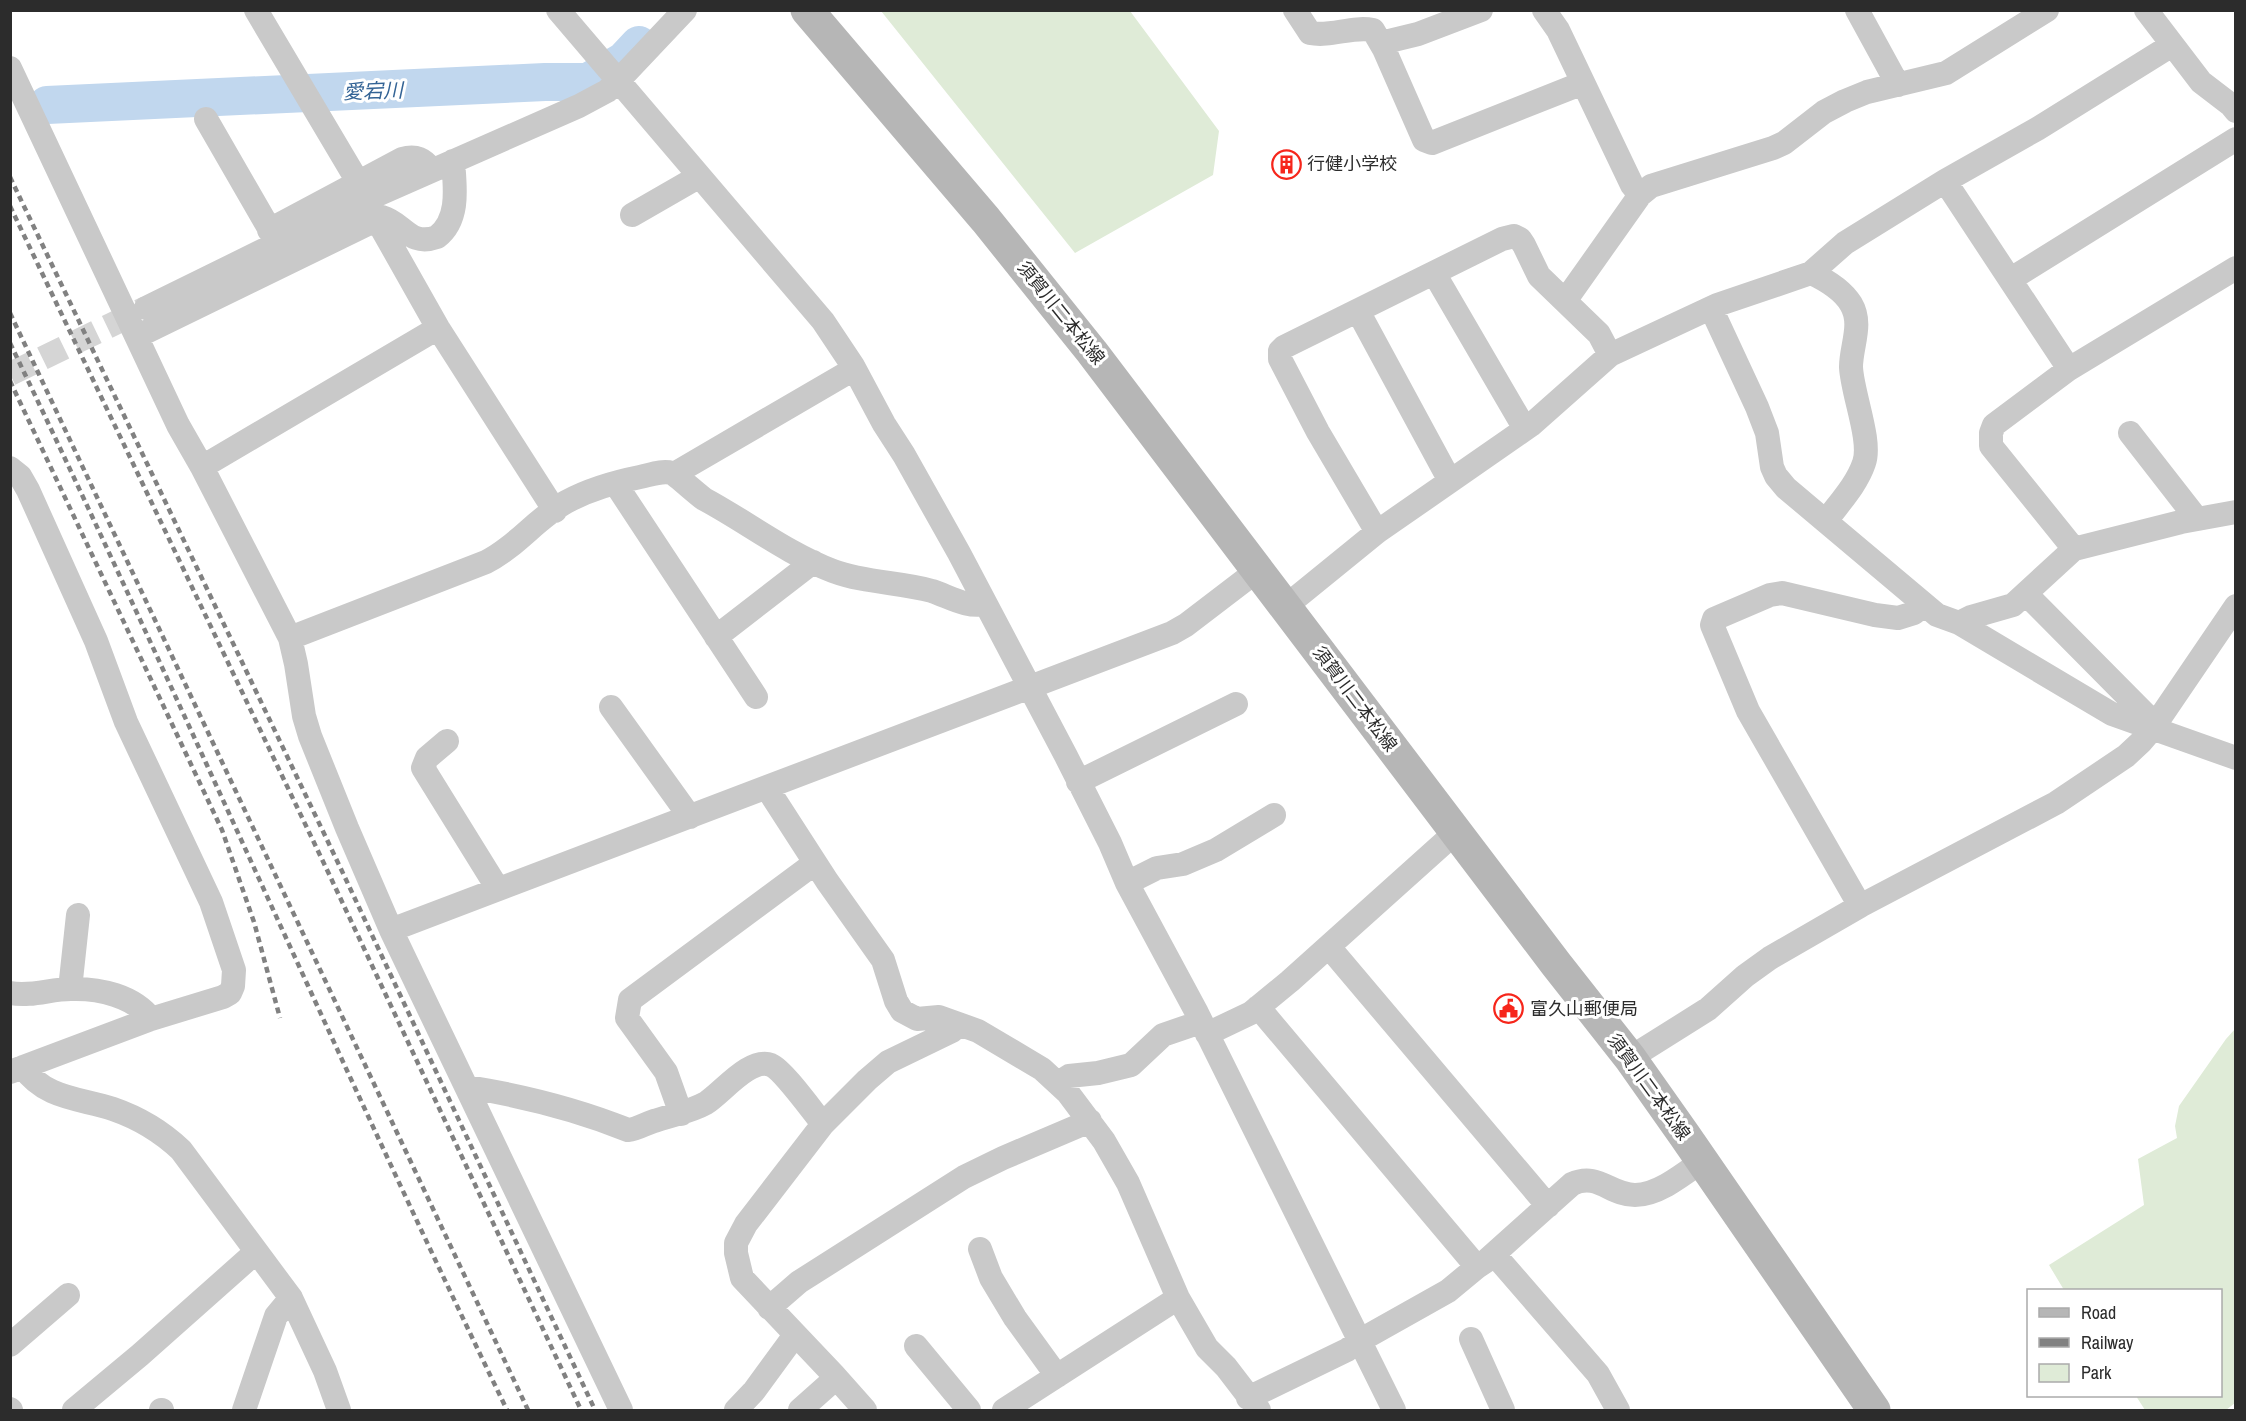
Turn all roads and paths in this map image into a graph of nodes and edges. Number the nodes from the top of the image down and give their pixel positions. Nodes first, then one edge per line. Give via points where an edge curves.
1 (256, 10) edge
2 (558, 10) edge
3 (685, 10) edge
4 (807, 10) edge
5 (1294, 10) edge
6 (1481, 10) edge
7 (1544, 10) edge
8 (1857, 10) edge
9 (2047, 10) edge
10 (2146, 10) edge
11 (1381, 44) junction
12 (2172, 45) junction
13 (10, 68) edge
14 (617, 82) junction
15 (1583, 83) junction
16 (1898, 85) junction
17 (2235, 111) edge
18 (206, 119) dead end
19 (2235, 140) edge
20 (443, 166) junction
21 (698, 177) junction
22 (1945, 181) junction
23 (1640, 195) junction
24 (372, 204) junction
25 (632, 214) dead end
26 (270, 230) junction
27 (2235, 268) edge
28 (1434, 273) junction
29 (1811, 273) junction
30 (2011, 279) junction
31 (1565, 301) junction
32 (134, 306) junction
33 (1711, 308) junction
34 (1358, 311) junction
35 (438, 328) junction
36 (138, 336) junction
37 (1610, 355) junction
38 (854, 369) junction
39 (2069, 369) junction
40 (1525, 429) junction
41 (2130, 433) dead end
42 (202, 467) junction
43 (10, 468) edge
44 (674, 474) junction
45 (1449, 481) junction
46 (615, 483) junction
47 (555, 510) junction
48 (2235, 512) edge
49 (2197, 519) junction
50 (1826, 521) junction
51 (1377, 532) junction
52 (2074, 549) junction
53 (813, 562) junction
54 (1258, 570) junction
55 (2026, 594) junction
56 (985, 604) junction
57 (1286, 606) junction
58 (1924, 606) junction
59 (2235, 606) edge
60 (1959, 623) junction
61 (717, 637) junction
62 (290, 638) junction
63 (1028, 687) junction
64 (756, 697) dead end
65 (1236, 704) dead end
66 (610, 707) dead end
67 (2155, 726) junction
68 (447, 741) dead end
69 (2235, 758) edge
70 (1078, 782) junction
71 (767, 788) junction
72 (1274, 815) dead end
73 (690, 817) junction
74 (1456, 832) junction
75 (815, 863) junction
76 (1127, 883) junction
77 (498, 889) junction
78 (1860, 906) junction
79 (78, 915) dead end
80 (391, 930) junction
81 (1329, 947) junction
82 (70, 989) junction
83 (10, 993) edge
84 (1258, 1007) junction
85 (151, 1019) junction
86 (959, 1025) junction
87 (1204, 1028) junction
88 (1630, 1058) junction
89 (16, 1069) edge
90 (1058, 1083) junction
91 (468, 1087) junction
92 (681, 1114) junction
93 (1090, 1121) junction
94 (823, 1124) junction
95 (1702, 1161) junction
96 (1548, 1206) junction
97 (980, 1249) dead end
98 (256, 1252) junction
99 (1486, 1261) junction
100 (68, 1295) dead end
101 (291, 1298) junction
102 (1178, 1298) junction
103 (769, 1308) junction
104 (795, 1335) junction
105 (1472, 1339) dead end
106 (1359, 1341) junction
107 (10, 1345) edge
108 (916, 1346) dead end
109 (1057, 1377) junction
110 (836, 1378) junction
111 (1254, 1404) edge
112 (74, 1410) edge
113 (244, 1410) edge
114 (339, 1410) edge
115 (621, 1410) edge
116 (736, 1410) edge
117 (800, 1410) edge
118 (865, 1410) edge
119 (969, 1410) edge
120 (1004, 1410) edge
121 (1394, 1410) edge
122 (1503, 1410) edge
123 (1618, 1410) edge
124 (1874, 1410) edge

1 - 24 street
2 - 14 street
3 - 14 street
4 - 54 main road, 須賀川二本松線 via 1078,334
5 - 11 street via 1310,33 1363,28 1373,30
6 - 11 street
7 - 15 street
8 - 16 street
9 - 16 street via 1946,73
10 - 12 street
11 - 15 street via 1424,140 1432,142
12 - 17 street via 2201,82
12 - 22 street
13 - 32 street
14 - 20 street via 579,106
14 - 21 street
15 - 23 street
16 - 23 street via 1845,101 1773,148 1659,182
18 - 26 street
19 - 30 street
20 - 24 street
20 - 24 street via 455,193 450,222 437,237 424,240 410,236
21 - 25 street
21 - 38 street via 823,321
22 - 29 street via 1845,243
22 - 30 street
23 - 31 street
24 - 26 street
24 - 32 street
24 - 35 street
24 - 36 street
26 - 32 street
27 - 39 street
28 - 31 street via 1514,236 1524,245 1539,276
28 - 34 street
28 - 40 street
29 - 33 street
29 - 50 street via 1843,294 1857,319 1851,369 1867,446 1858,477
30 - 39 street
31 - 37 street via 1599,334
32 - 36 street
33 - 37 street
33 - 50 street via 1767,433 1776,476
34 - 45 street
34 - 51 street via 1284,347 1280,359
35 - 42 street
35 - 47 street
36 - 42 street via 178,425
37 - 40 street
38 - 44 street
38 - 56 street
39 - 52 street via 1999,419 1990,441
40 - 45 street
41 - 49 street
42 - 62 street
43 - 85 street via 28,490 92,630 126,722 211,903 234,970 230,993
44 - 46 street via 658,473
44 - 53 street via 704,499
45 - 51 street
46 - 47 street
46 - 61 street
47 - 62 street via 486,562
48 - 49 street
49 - 52 street
50 - 58 street
51 - 57 street
52 - 55 street
53 - 56 street via 849,576 932,591 975,606
53 - 61 street
54 - 57 main road, 須賀川二本松線
54 - 63 street via 1172,633
55 - 60 street via 2013,605
55 - 67 street
56 - 63 street
57 - 74 main road, 須賀川二本松線
58 - 60 street
58 - 78 street via 1898,618 1782,593 1714,619 1712,625 1748,711
59 - 67 street
60 - 67 street via 2112,714
61 - 64 street
62 - 80 street via 310,736
63 - 70 street
63 - 71 street
65 - 70 street
66 - 73 street
67 - 69 street
67 - 78 street via 2126,756 2056,803
68 - 77 street via 427,758 423,768
70 - 76 street
71 - 73 street
71 - 75 street
72 - 76 street via 1216,850 1183,864 1157,868
73 - 77 street
74 - 81 street
74 - 88 main road, 須賀川二本松線
75 - 86 street via 883,960 902,1011 917,1019 939,1017
75 - 92 street via 630,1000 627,1018 666,1072
76 - 87 street
77 - 80 street
78 - 88 street via 1756,967 1708,1009
79 - 82 street
80 - 91 street
81 - 84 street
81 - 96 street
82 - 83 street via 36,995
82 - 85 street via 127,999
84 - 87 street via 1235,1022
84 - 99 street
85 - 89 street
86 - 90 street via 978,1031 1042,1069
86 - 94 street via 888,1062
87 - 90 street via 1163,1035 1131,1065 1069,1076
87 - 106 street
88 - 95 main road, 須賀川二本松線
89 - 98 street via 57,1095 115,1110 168,1137
90 - 93 street
91 - 92 street via 564,1107 628,1130
91 - 115 street
92 - 94 street via 706,1102 756,1064 769,1064
93 - 102 street via 1128,1183
93 - 103 street via 964,1177 799,1282
94 - 103 street via 739,1234 736,1253 742,1278
95 - 96 street via 1660,1188 1636,1195 1593,1180 1578,1181
95 - 124 main road, 須賀川二本松線
96 - 99 street
97 - 109 street via 1015,1318
98 - 101 street
98 - 112 street
99 - 106 street via 1449,1292
99 - 123 street via 1592,1366
100 - 107 street
101 - 113 street via 269,1330
101 - 114 street
102 - 109 street
102 - 111 street via 1207,1348
103 - 104 street
104 - 110 street
104 - 116 street
105 - 122 street
106 - 111 street
106 - 121 street
108 - 119 street
109 - 120 street
110 - 117 street
110 - 118 street

